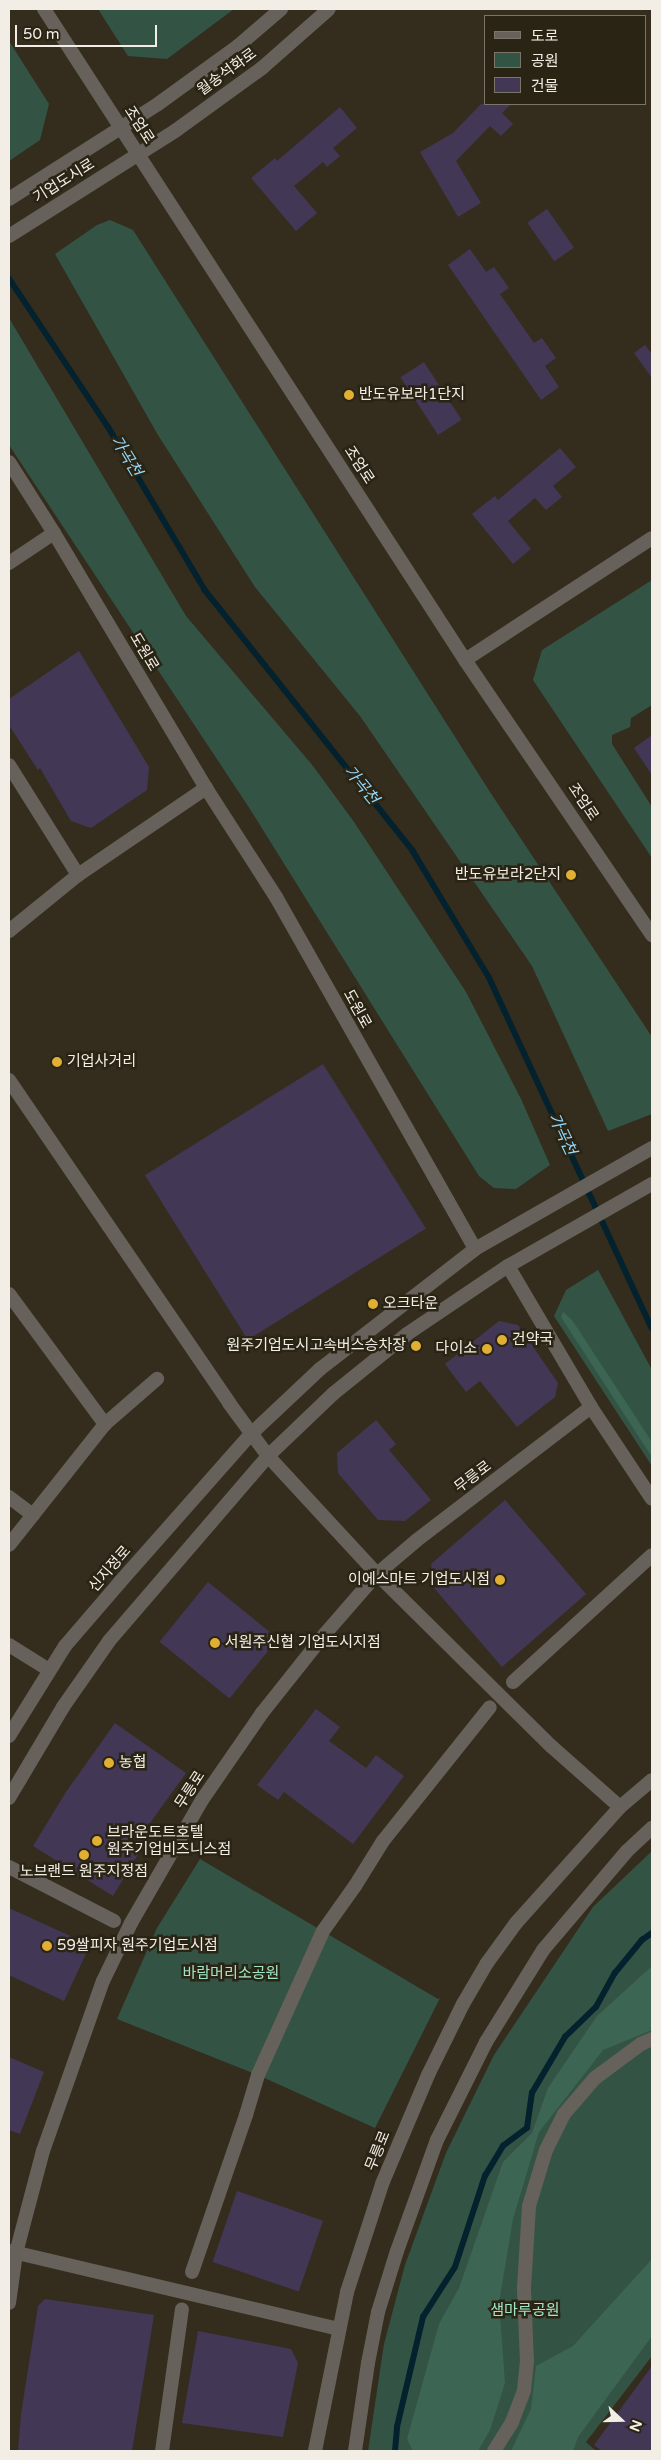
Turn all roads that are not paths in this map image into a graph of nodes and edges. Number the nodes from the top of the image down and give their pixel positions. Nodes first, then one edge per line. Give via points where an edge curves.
1 (44, 9) edge
2 (281, 9) edge
3 (328, 9) edge
4 (121, 128) junction
5 (138, 154) junction
6 (9, 199) edge
7 (9, 236) edge
8 (9, 462) edge
9 (54, 533) junction
10 (652, 538) edge
11 (9, 563) edge
12 (465, 660) junction
13 (9, 765) edge
14 (206, 788) junction
15 (78, 875) junction
16 (9, 931) edge
17 (652, 935) edge
18 (9, 1080) edge
19 (652, 1148) edge
20 (652, 1184) edge
21 (475, 1249) junction
22 (508, 1266) junction
23 (9, 1294) edge
24 (157, 1379) dead end
25 (591, 1407) junction
26 (105, 1424) junction
27 (251, 1434) junction
28 (268, 1456) junction
29 (9, 1497) edge
30 (652, 1499) edge
31 (33, 1515) junction
32 (9, 1545) edge
33 (652, 1555) edge
34 (377, 1574) junction
35 (9, 1645) edge
36 (49, 1670) junction
37 (513, 1682) dead end
38 (490, 1707) dead end
39 (9, 1736) edge
40 (652, 1780) edge
41 (9, 1798) edge
42 (620, 1807) junction
43 (652, 1828) edge
44 (9, 1867) edge
45 (114, 1921) dead end
46 (652, 2039) edge
47 (12, 2252) edge
48 (192, 2272) dead end
49 (9, 2303) edge
50 (182, 2309) dead end
51 (339, 2329) junction
52 (162, 2451) edge
53 (315, 2451) edge
54 (354, 2451) edge
55 (494, 2451) edge

1 - 4 street, 조엄로
2 - 4 street, 월송석화로 via 238,46
3 - 5 street, 월송석화로 via 262,68
4 - 5 street, 조엄로
4 - 6 street, 기업도시로
5 - 7 street, 기업도시로
5 - 12 street, 조엄로
8 - 9 street, 도원로
9 - 11 street
9 - 14 street, 도원로
10 - 12 street
12 - 17 street, 조엄로
13 - 15 street
14 - 15 street
14 - 21 street, 도원로 via 276,897
15 - 16 street
18 - 27 street
19 - 21 street, 신지정로
20 - 22 street
21 - 27 street, 신지정로 via 320,1369
22 - 25 street
22 - 28 street via 407,1334 334,1393
23 - 26 street
24 - 26 street
25 - 30 street
25 - 34 street, 무릉로
26 - 31 street
27 - 28 street
27 - 36 street, 신지정로 via 120,1582
28 - 34 street
28 - 41 street via 109,1641 63,1707
29 - 31 street
31 - 32 street
33 - 37 street
34 - 42 street via 551,1746
34 - 47 street, 무릉로 via 257,1721 202,1800 130,1923 103,1981 43,2150
35 - 36 street
36 - 39 street, 신지정로
38 - 48 street via 382,1841 323,1931 258,2075
40 - 42 street, 무릉로
42 - 51 street, 무릉로 via 516,1924 463,2004 420,2092 382,2184 347,2292
43 - 54 street via 627,1851 543,1950 486,2042 437,2140 396,2251 378,2312
44 - 45 street
46 - 55 street via 594,2078 564,2114 546,2150 529,2206 524,2288 527,2361 524,2390 512,2422
47 - 49 street, 무릉로
47 - 51 street
50 - 52 street
51 - 53 street, 무릉로

